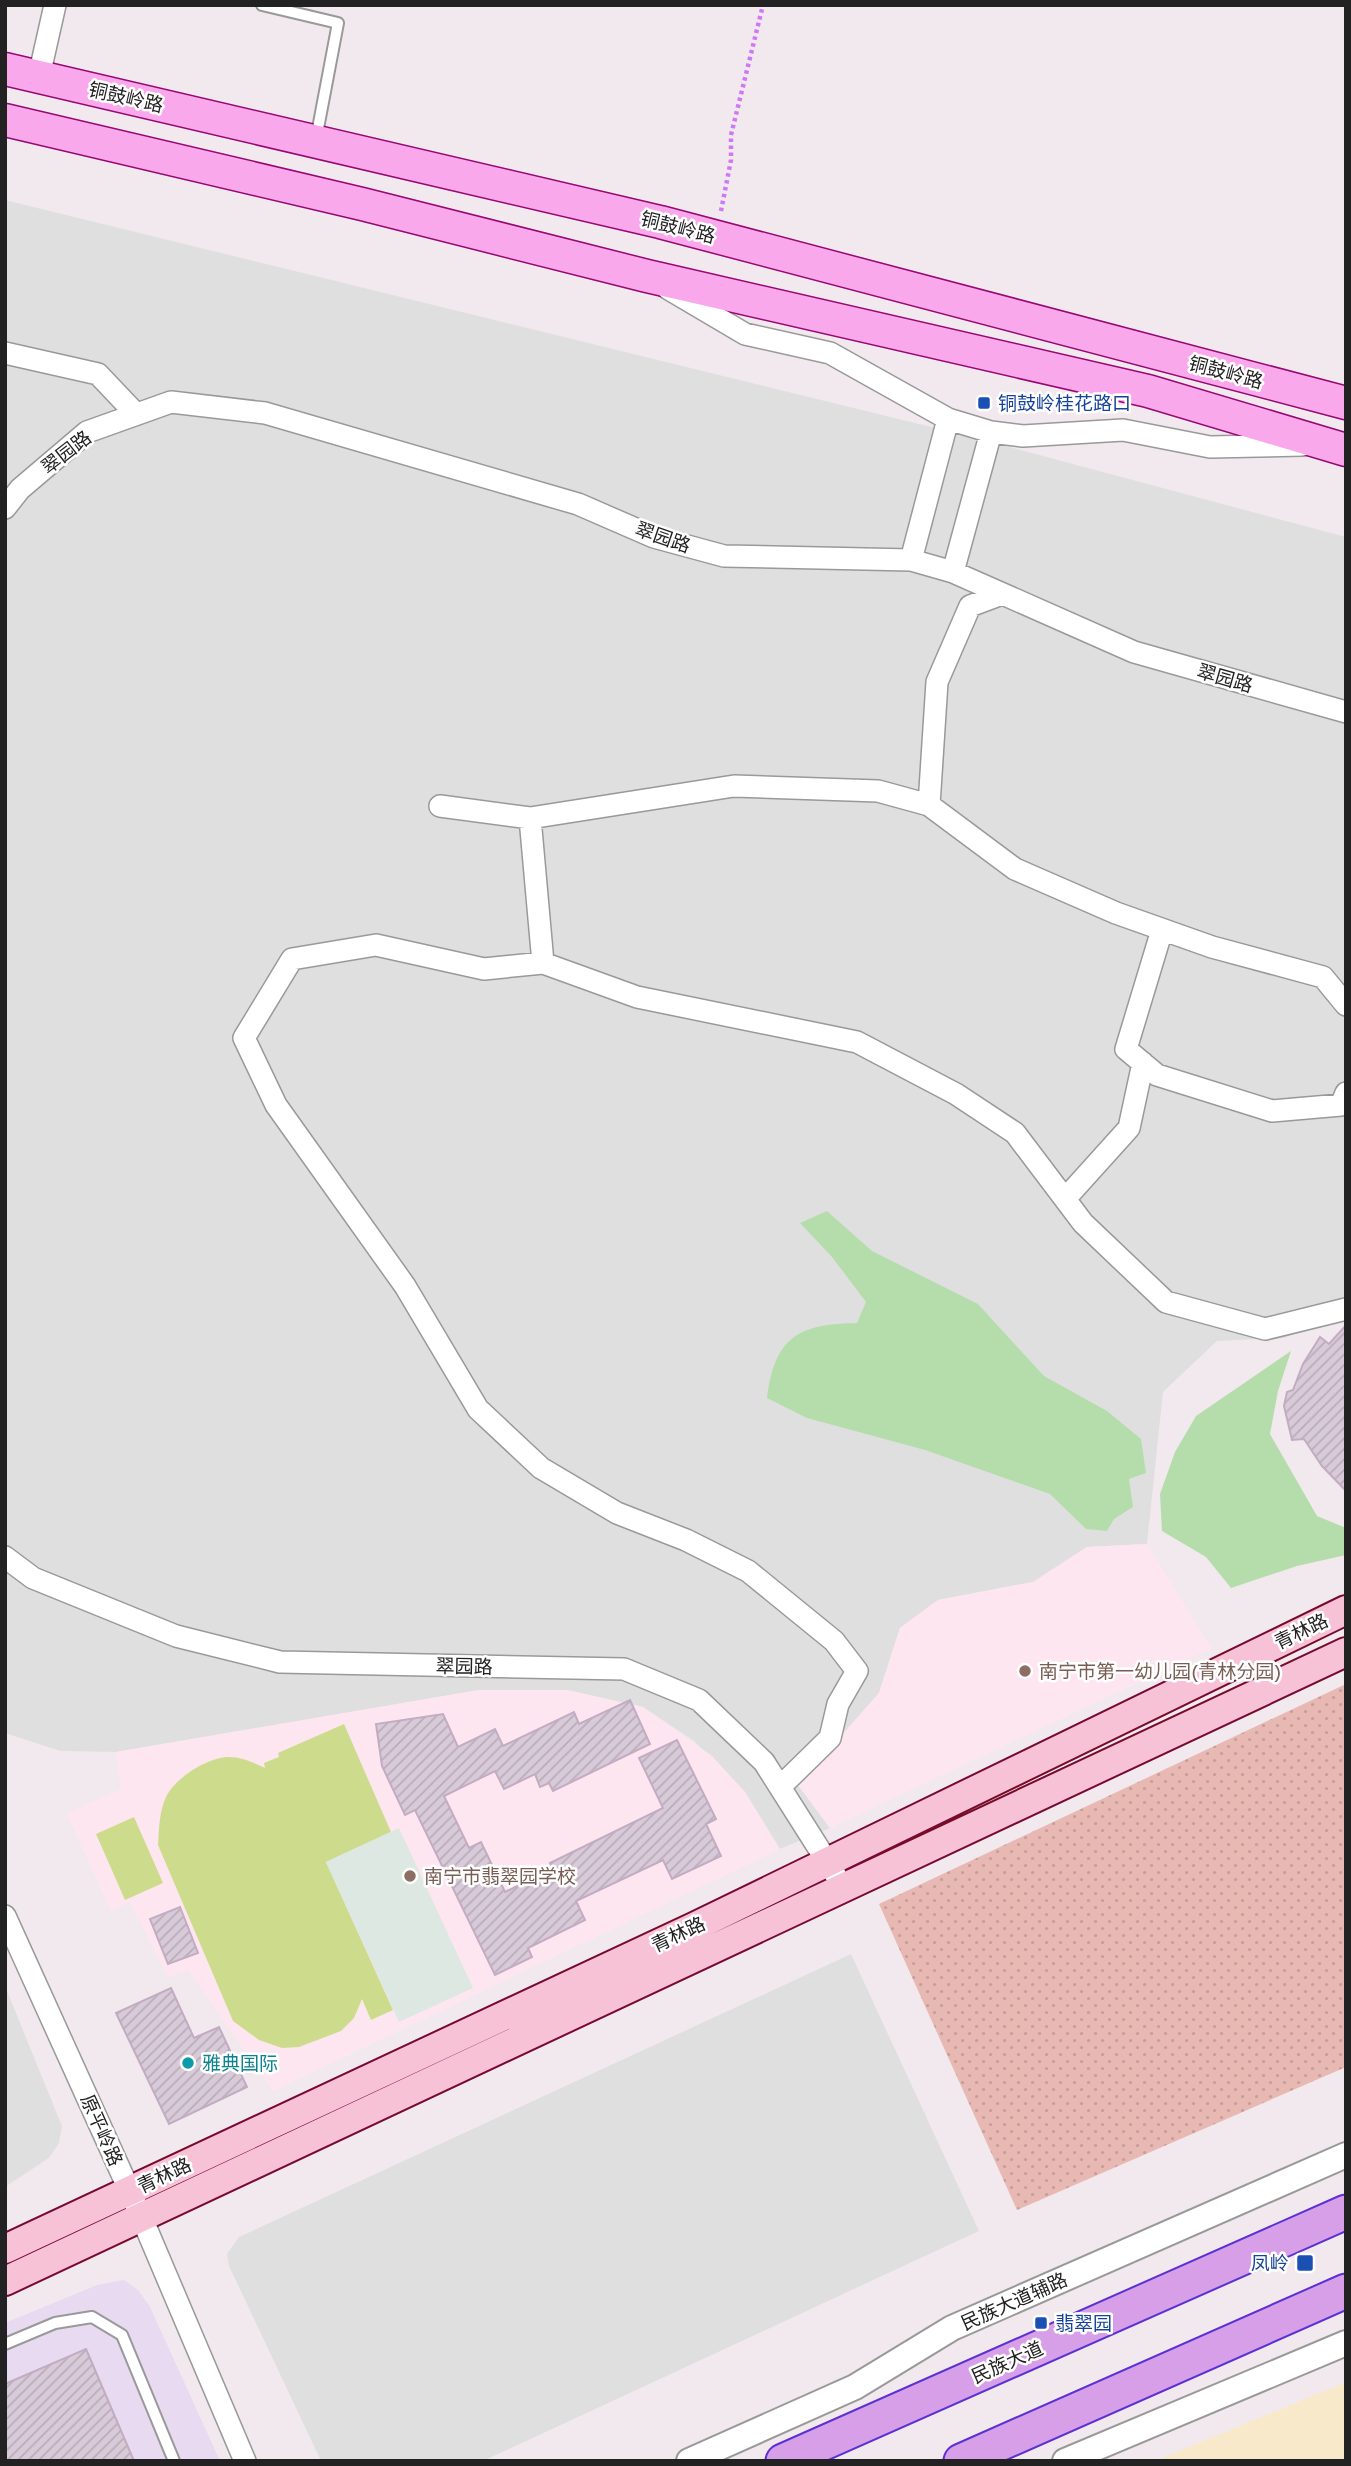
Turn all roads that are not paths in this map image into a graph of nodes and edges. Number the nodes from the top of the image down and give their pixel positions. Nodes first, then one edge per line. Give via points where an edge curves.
1 (55, 5) edge
2 (262, 5) edge
3 (5, 68) edge
4 (39, 76) junction
5 (5, 120) edge
6 (239, 124) junction
7 (316, 142) junction
8 (228, 173) junction
9 (648, 276) junction
10 (5, 353) edge
11 (1346, 403) edge
12 (136, 414) junction
13 (948, 419) junction
14 (991, 432) junction
15 (1336, 447) edge
16 (5, 508) edge
17 (911, 560) junction
18 (953, 572) junction
19 (1002, 594) junction
20 (1346, 712) edge
21 (929, 805) junction
22 (440, 806) dead end
23 (530, 818) junction
24 (1162, 930) junction
25 (542, 963) junction
26 (1346, 1005) edge
27 (1143, 1063) junction
28 (1346, 1093) edge
29 (1065, 1199) junction
30 (1346, 1309) edge
31 (5, 1557) edge
32 (1346, 1609) edge
33 (1346, 1652) edge
34 (780, 1787) junction
35 (829, 1861) junction
36 (841, 1889) junction
37 (5, 1916) edge
38 (1346, 2155) edge
39 (135, 2204) junction
40 (1344, 2212) edge
41 (5, 2249) edge
42 (5, 2281) edge
43 (1346, 2291) edge
44 (1346, 2343) edge
45 (5, 2344) edge
46 (174, 2461) edge
47 (245, 2461) edge
48 (689, 2461) edge
49 (783, 2461) edge
50 (961, 2461) edge
51 (1065, 2461) edge

1 - 4 street
2 - 7 lane via 338,23
3 - 4 main road, 铜鼓岭路
4 - 6 main road, 铜鼓岭路
5 - 8 main road, 铜鼓岭路
6 - 7 main road, 铜鼓岭路
6 - 8 main road
7 - 11 main road, 铜鼓岭路 via 717,236
8 - 9 main road, 铜鼓岭路
9 - 13 street via 745,334 830,353
9 - 15 main road, 铜鼓岭路 via 1148,391
10 - 12 street via 98,374
12 - 16 street, 翠园路 via 87,432 20,489
12 - 17 street, 翠园路 via 171,402 265,412 578,504 654,537 724,556
13 - 14 street
13 - 17 street
14 - 15 street via 1023,436 1123,430 1210,447
14 - 18 street
17 - 18 street, 翠园路
18 - 19 street, 翠园路
19 - 20 street, 翠园路 via 1134,653
19 - 21 street via 970,606 937,682
21 - 23 street via 878,791 734,786
21 - 24 street via 1014,869
22 - 23 street
23 - 25 street
24 - 26 street via 1323,977
24 - 27 street via 1126,1049
25 - 29 street via 636,997 857,1042 956,1094 1014,1133
25 - 34 street via 484,969 376,945 292,959 244,1038 276,1105 405,1286 478,1409 541,1468 617,1513 748,1571 834,1641 857,1671 838,1704 830,1738
27 - 28 street via 1157,1075 1272,1111 1341,1105
27 - 29 street via 1129,1128
29 - 30 street via 1083,1223 1166,1303 1265,1329
31 - 34 street, 翠园路 via 33,1578 176,1636 280,1662 624,1669 699,1700 764,1762
32 - 35 main road, 青林路
33 - 36 main road, 青林路
34 - 35 street, 翠园路
35 - 36 street, 翠园路
35 - 39 main road, 青林路
36 - 39 main road, 青林路
37 - 39 street, 原平岭路
38 - 48 street, 民族大道辅路 via 952,2328 855,2387
39 - 41 main road, 青林路
39 - 42 main road, 青林路
39 - 47 street, 原平岭路
40 - 49 highway, 民族大道
43 - 50 highway
44 - 51 street
45 - 46 lane via 55,2323 92,2317 122,2334

